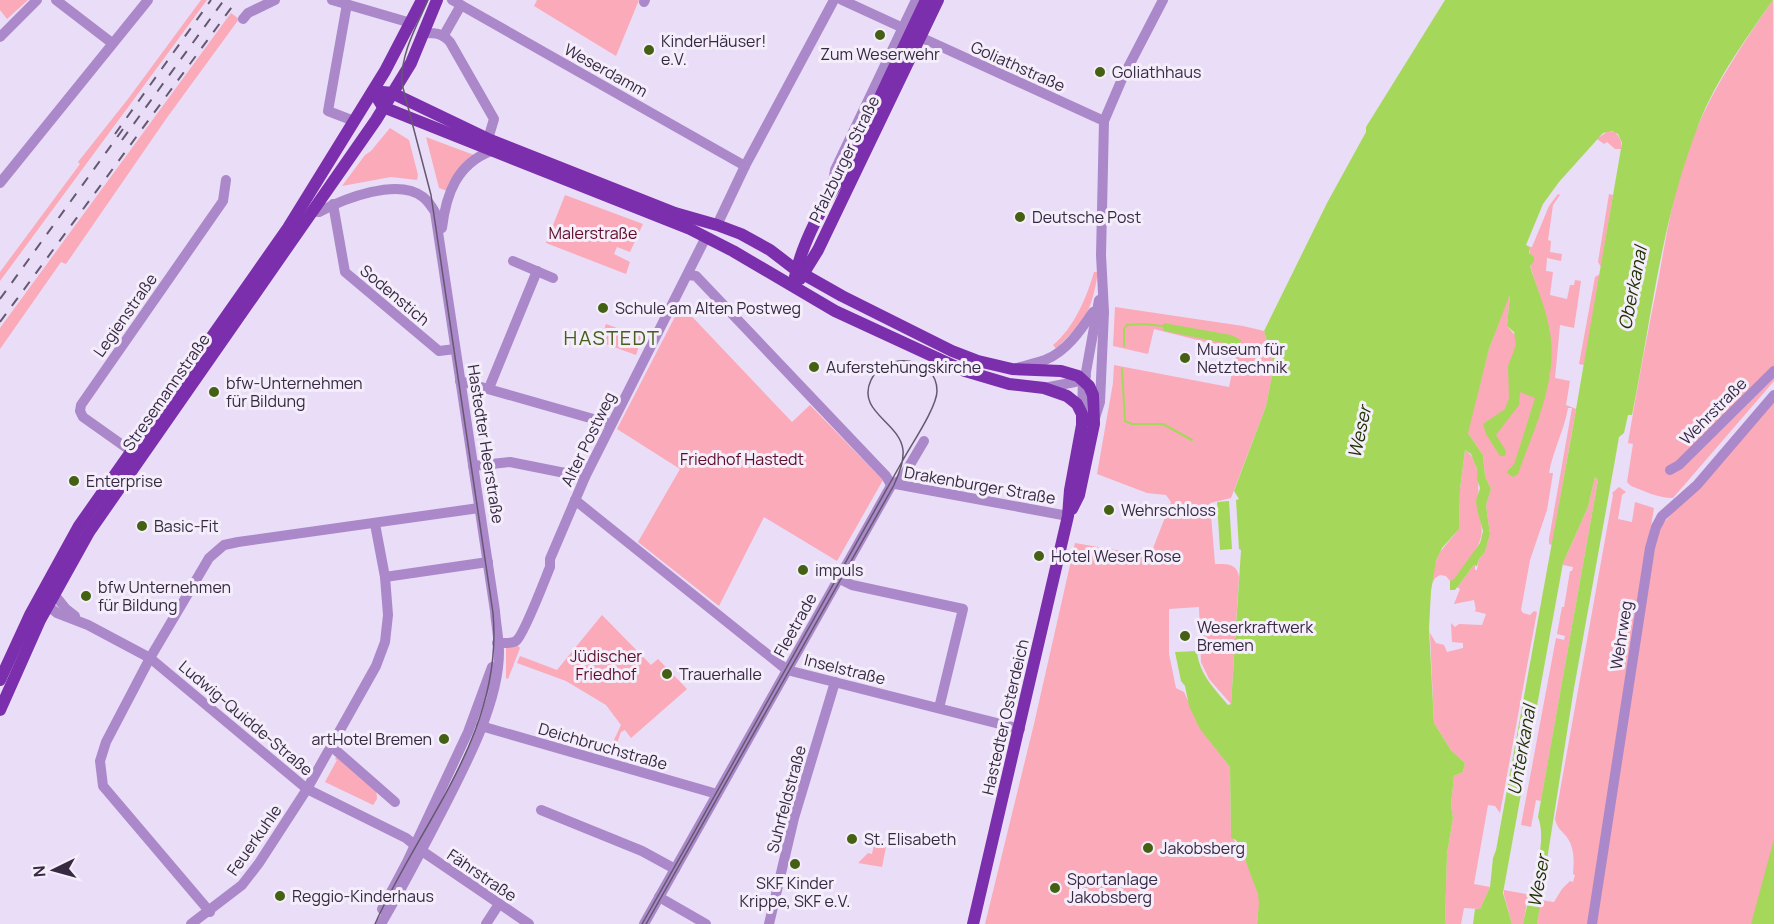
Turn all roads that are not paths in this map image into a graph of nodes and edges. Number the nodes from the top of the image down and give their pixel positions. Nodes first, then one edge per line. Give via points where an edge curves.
1 (37, 0) edge
2 (56, 0) edge
3 (148, 0) edge
4 (275, 0) edge
5 (332, 0) edge
6 (422, 0) edge
7 (437, 0) edge
8 (834, 0) edge
9 (842, 0) edge
10 (916, 0) edge
11 (926, 0) edge
12 (938, 0) edge
13 (1163, 0) edge
14 (456, 2) edge
15 (347, 4) junction
16 (243, 19) dead end
17 (411, 23) junction
18 (903, 28) junction
19 (424, 33) junction
20 (444, 36) junction
21 (0, 37) edge
22 (920, 37) junction
23 (112, 43) junction
24 (373, 91) junction
25 (392, 93) junction
26 (383, 107) junction
27 (354, 121) junction
28 (1104, 121) junction
29 (489, 145) junction
30 (745, 166) junction
31 (226, 180) dead end
32 (0, 183) edge
33 (832, 190) junction
34 (333, 204) junction
35 (311, 211) junction
36 (717, 225) junction
37 (706, 237) junction
38 (805, 243) junction
39 (441, 249) junction
40 (778, 256) junction
41 (513, 261) dead end
42 (537, 271) junction
43 (800, 272) junction
44 (688, 275) junction
45 (553, 278) dead end
46 (1101, 285) junction
47 (793, 287) junction
48 (1096, 311) junction
49 (455, 349) junction
50 (1046, 359) junction
51 (1102, 362) junction
52 (1012, 369) junction
53 (1056, 370) junction
54 (1774, 371) edge
55 (1083, 379) junction
56 (460, 381) junction
57 (1048, 386) junction
58 (489, 388) junction
59 (1774, 395) edge
60 (1082, 414) junction
61 (611, 424) junction
62 (1094, 424) junction
63 (924, 441) dead end
64 (131, 451) junction
65 (473, 466) junction
66 (1670, 470) dead end
67 (585, 477) junction
68 (892, 484) junction
69 (575, 500) junction
70 (479, 508) junction
71 (1068, 516) junction
72 (375, 524) junction
73 (488, 562) junction
74 (385, 577) junction
75 (838, 578) junction
76 (49, 592) junction
77 (48, 606) junction
78 (88, 625) junction
79 (497, 643) junction
80 (150, 658) junction
81 (787, 670) junction
82 (0, 680) edge
83 (835, 682) junction
84 (939, 708) junction
85 (0, 710) edge
86 (481, 726) junction
87 (1020, 729) junction
88 (332, 746) junction
89 (307, 789) junction
90 (717, 794) junction
91 (395, 802) dead end
92 (541, 810) dead end
93 (418, 848) junction
94 (675, 869) junction
95 (659, 897) junction
96 (499, 904) junction
97 (202, 919) edge
98 (375, 924) edge
99 (381, 924) edge
100 (486, 924) edge
101 (529, 924) edge
102 (644, 924) edge
103 (706, 924) edge
104 (769, 924) edge
105 (973, 924) edge
106 (1592, 924) edge

1 - 21 street
2 - 23 street
3 - 23 street
4 - 16 street
5 - 15 street
6 - 17 main road
7 - 19 main road
8 - 30 street
9 - 18 street
10 - 18 street, Pfalzburger Straße
11 - 33 main road, Pfalzburger Straße via 844,173
12 - 22 main road, Pfalzburger Straße
13 - 28 street, Hastedter Osterdeich
14 - 20 street
14 - 30 street, Weserdamm
15 - 17 street
15 - 27 street via 328,111
17 - 24 main road
18 - 33 street, Pfalzburger Straße via 835,170
19 - 20 street
19 - 25 main road
20 - 29 street via 494,119
22 - 28 street, Goliathstraße
22 - 43 main road, Pfalzburger Straße via 818,250
23 - 32 street
24 - 25 main road
24 - 26 main road
24 - 27 main road, Stresemannstraße
25 - 26 main road
25 - 29 main road
26 - 29 main road
26 - 35 main road, Stresemannstraße
27 - 64 main road, Stresemannstraße via 288,228
28 - 46 street, Hastedter Osterdeich
29 - 36 main road
29 - 37 main road
29 - 39 street, Hastedter Heerstraße via 454,183 444,213
30 - 36 street
31 - 64 street, Legienstraße via 223,201 81,405 83,417
33 - 38 main road, Pfalzburger Straße
34 - 35 street via 318,212
34 - 39 street, Hastedter Heerstraße via 380,190 403,190 423,196 435,212
34 - 49 street, Sodenstich via 345,272 439,351
35 - 76 main road, Stresemannstraße
36 - 40 main road
37 - 44 street, Alter Postweg
37 - 47 main road
38 - 40 main road, Pfalzburger Straße
38 - 43 main road, Pfalzburger Straße
39 - 49 street, Hastedter Heerstraße
40 - 43 main road
41 - 42 street
42 - 45 street
42 - 58 street
43 - 47 main road, Pfalzburger Straße
43 - 52 main road via 952,351
44 - 61 street, Alter Postweg
44 - 68 street, Drakenburger Straße via 696,276
46 - 48 street, Hastedter Osterdeich
46 - 51 street, Hastedter Osterdeich
47 - 57 main road via 835,311 965,371 1010,384
48 - 50 street via 1073,339
48 - 55 street, Hastedter Osterdeich
49 - 56 street, Hastedter Heerstraße
50 - 52 street
50 - 53 street via 1054,363
51 - 55 street
51 - 62 street, Hastedter Osterdeich via 1100,402
52 - 53 main road
53 - 55 main road
53 - 57 street via 1056,379
54 - 66 street, Wehrstraße
55 - 57 street
55 - 60 street, Hastedter Osterdeich
55 - 62 main road via 1093,395
56 - 58 street
56 - 65 street, Hastedter Heerstraße
57 - 60 main road via 1077,404
58 - 61 street
59 - 106 street, Wehrweg via 1656,526
60 - 71 main road, Hastedter Osterdeich
61 - 67 street, Alter Postweg
62 - 71 main road, Hastedter Osterdeich via 1079,495
63 - 68 street, Fleetrade via 901,480
64 - 76 main road, Stresemannstraße via 79,526
65 - 67 street via 510,462
65 - 70 street, Hastedter Heerstraße
67 - 69 street, Alter Postweg
68 - 71 street, Drakenburger Straße
68 - 75 street, Fleetrade
69 - 79 street, Alter Postweg via 518,639
69 - 81 street, Inselstraße
70 - 72 street
70 - 73 street, Hastedter Heerstraße
71 - 87 main road, Hastedter Osterdeich
72 - 74 street, Feuerkuhle
72 - 80 street via 224,545 209,558
73 - 74 street
73 - 79 street, Hastedter Heerstraße
74 - 88 street, Feuerkuhle via 385,642
75 - 81 street, Fleetrade
75 - 84 street via 852,585 963,609
76 - 77 main road, Stresemannstraße
76 - 78 street, Ludwig-Quidde-Straße
76 - 82 main road, Stresemannstraße
77 - 78 street, Ludwig-Quidde-Straße
77 - 85 main road, Stresemannstraße
78 - 80 street, Ludwig-Quidde-Straße
79 - 86 street, Hastedter Heerstraße via 494,685
79 - 93 street, Hastedter Heerstraße via 468,732
80 - 89 street, Ludwig-Quidde-Straße
80 - 97 street via 106,742 100,761 103,786
81 - 83 street, Inselstraße
81 - 90 street, Fleetrade
83 - 84 street, Inselstraße
83 - 104 street, Suhrfeldstraße via 794,818
84 - 87 street, Inselstraße
86 - 90 street, Deichbruchstraße
86 - 93 street, Hastedter Heerstraße via 461,775
87 - 105 main road, Hastedter Osterdeich
88 - 89 street, Feuerkuhle
88 - 91 street
89 - 93 street, Ludwig-Quidde-Straße via 406,838
89 - 97 street, Feuerkuhle via 242,885
90 - 94 street, Fleetrade
92 - 94 street via 642,851
93 - 96 street, Fährstraße
93 - 98 street, Hastedter Heerstraße
93 - 99 street, Hastedter Heerstraße
94 - 95 street, Fleetrade
95 - 102 street, Fleetrade
95 - 103 street
96 - 100 street
96 - 101 street, Fährstraße

